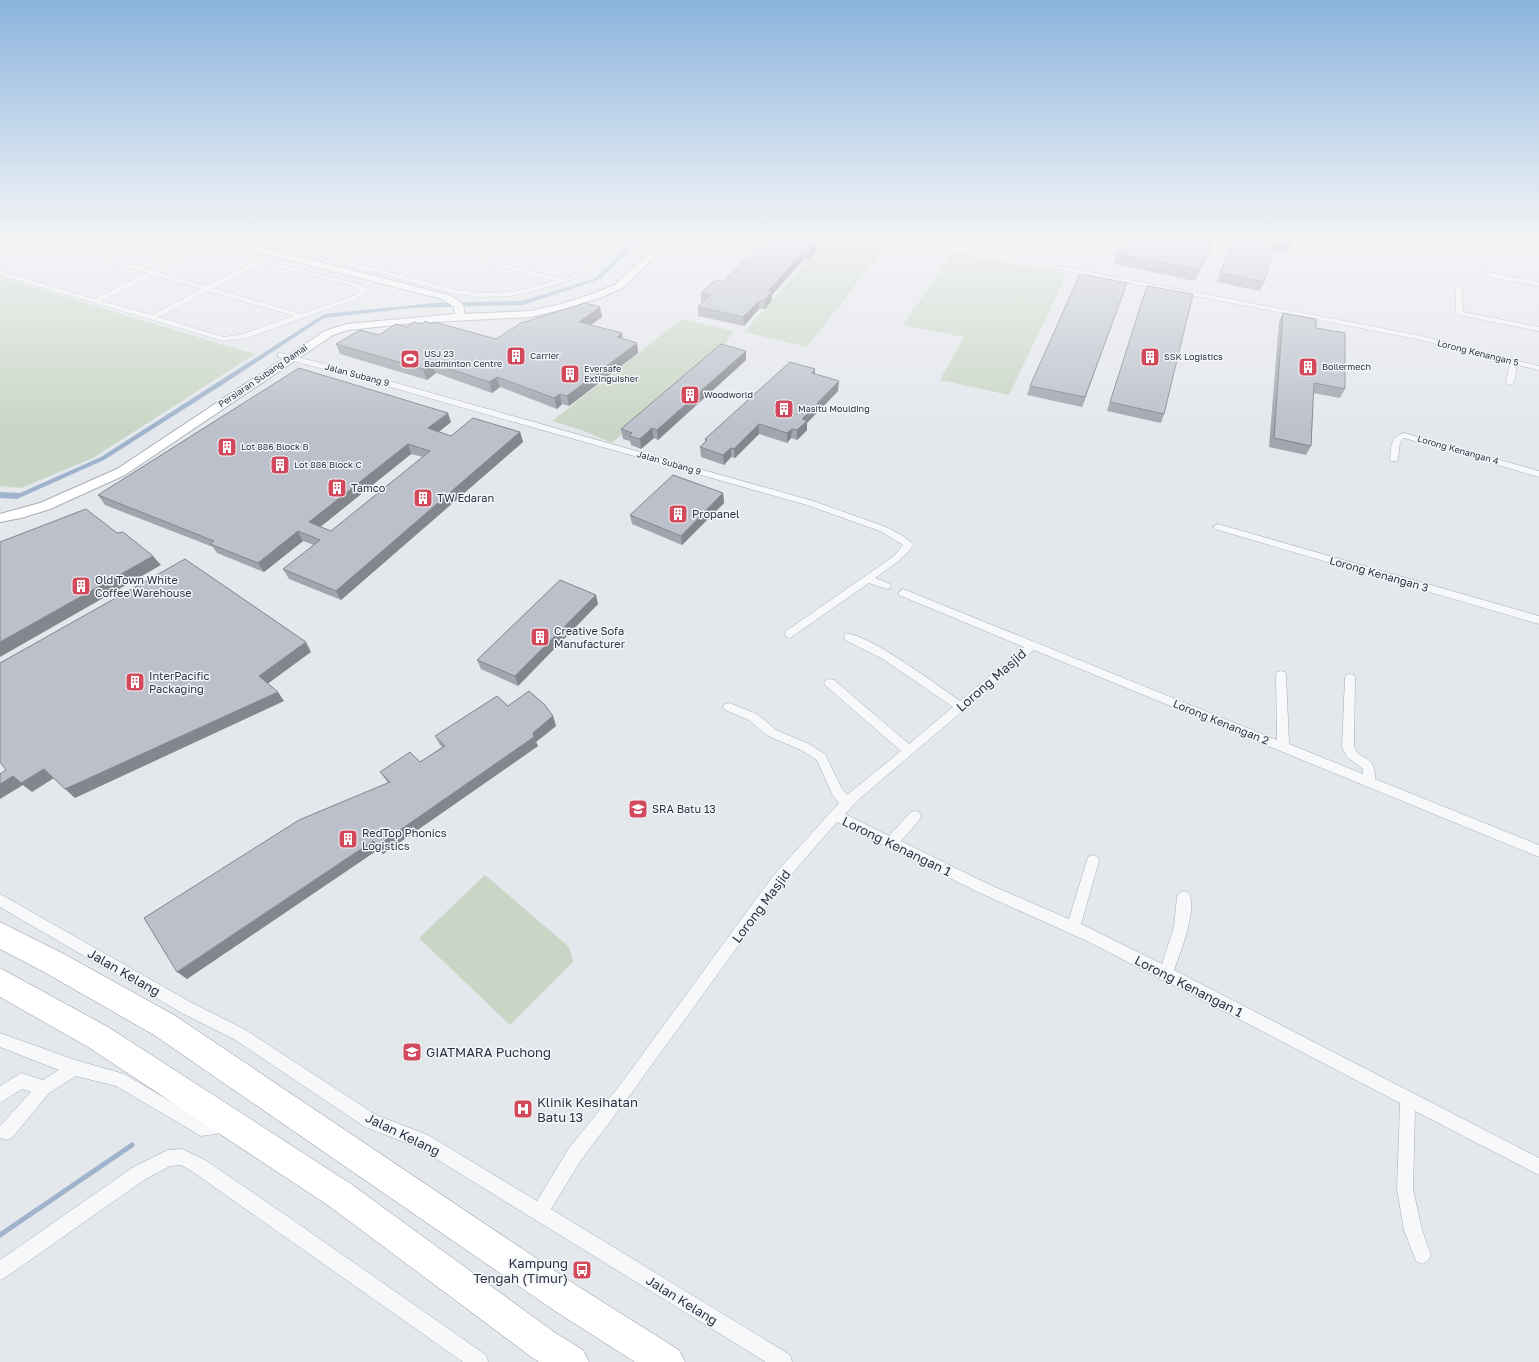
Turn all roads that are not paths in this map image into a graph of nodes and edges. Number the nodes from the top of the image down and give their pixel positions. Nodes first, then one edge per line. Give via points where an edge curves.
1 (97, 302) edge
2 (183, 302) edge
3 (251, 302) edge
4 (343, 302) edge
5 (453, 302) edge
6 (558, 302) edge
7 (575, 302) edge
8 (1238, 302) edge
9 (1459, 302) edge
10 (460, 314) junction
11 (301, 316) junction
12 (1472, 317) junction
13 (152, 318) junction
14 (1472, 325) dead end
15 (1539, 329) edge
16 (286, 356) junction
17 (1514, 362) junction
18 (1539, 368) edge
19 (1510, 383) dead end
20 (1394, 459) dead end
21 (1539, 474) edge
22 (0, 508) edge
23 (0, 518) edge
24 (1218, 528) dead end
25 (868, 579) junction
26 (886, 586) dead end
27 (903, 593) dead end
28 (1539, 620) edge
29 (790, 634) dead end
30 (849, 637) dead end
31 (1032, 646) junction
32 (1281, 676) dead end
33 (1350, 678) dead end
34 (830, 683) dead end
35 (729, 707) dead end
36 (961, 707) junction
37 (1283, 747) junction
38 (909, 751) junction
39 (1369, 782) junction
40 (847, 803) junction
41 (835, 815) junction
42 (915, 816) dead end
43 (891, 843) junction
44 (1539, 851) edge
45 (1092, 861) dead end
46 (1184, 898) dead end
47 (0, 900) edge
48 (1073, 927) junction
49 (0, 935) edge
50 (1166, 975) junction
51 (0, 982) edge
52 (0, 1040) edge
53 (75, 1068) junction
54 (44, 1088) junction
55 (0, 1094) edge
56 (1408, 1098) junction
57 (232, 1124) junction
58 (6, 1132) dead end
59 (1539, 1167) edge
60 (540, 1211) junction
61 (1422, 1256) dead end
62 (0, 1271) edge
63 (479, 1362) edge
64 (571, 1362) edge
65 (667, 1362) edge
66 (783, 1362) edge

1 - 13 street
2 - 13 street
3 - 11 street
4 - 11 street
5 - 10 street via 458,305
6 - 10 street, Persiaran Subang Damai via 529,309
7 - 10 street, Persiaran Subang Damai via 532,314
8 - 17 street, Lorong Kenangan 5 via 1417,338
9 - 12 street via 1459,312
10 - 16 street, Persiaran Subang Damai via 347,327 329,333
11 - 13 street via 244,336 224,339
12 - 14 street
12 - 15 street
16 - 22 street, Persiaran Subang Damai via 111,469 39,501 14,508
16 - 23 street, Persiaran Subang Damai via 121,472 45,506
16 - 25 street, Jalan Subang 9 via 810,503 882,529 909,545 897,558
17 - 18 street, Lorong Kenangan 5
17 - 19 street
20 - 21 street, Lorong Kenangan 4 via 1396,442 1404,435
24 - 28 street, Lorong Kenangan 3
25 - 26 street
25 - 29 street, Jalan Subang 9
27 - 31 street, Lorong Kenangan 2
30 - 36 street via 887,656
31 - 36 street, Lorong Masjid
31 - 37 street, Lorong Kenangan 2
32 - 37 street
33 - 39 street via 1348,747 1352,755 1369,768
34 - 38 street
35 - 40 street via 753,717 772,733 821,757 836,790
36 - 38 street, Lorong Masjid
37 - 39 street, Lorong Kenangan 2
38 - 40 street, Lorong Masjid
39 - 44 street, Lorong Kenangan 2
40 - 41 street, Lorong Masjid
41 - 43 street, Lorong Kenangan 1
41 - 60 street, Lorong Masjid via 778,880 625,1090 575,1154
42 - 43 street
43 - 48 street, Lorong Kenangan 1 via 983,888
45 - 48 street
46 - 50 street via 1182,926
47 - 60 street, Jalan Kelang via 187,1008 239,1034 371,1121 422,1141
48 - 50 street, Lorong Kenangan 1
49 - 65 highway via 164,1025 567,1299
50 - 56 street, Lorong Kenangan 1
51 - 57 highway via 98,1037
52 - 53 street
53 - 54 street
53 - 57 street via 119,1079 201,1128
54 - 55 street via 20,1081
54 - 58 street
56 - 59 street, Lorong Kenangan 1
56 - 61 street via 1405,1189 1413,1230
57 - 64 highway via 340,1195 542,1344
60 - 66 street, Jalan Kelang
62 - 63 street via 138,1174 168,1158 182,1157 281,1222

